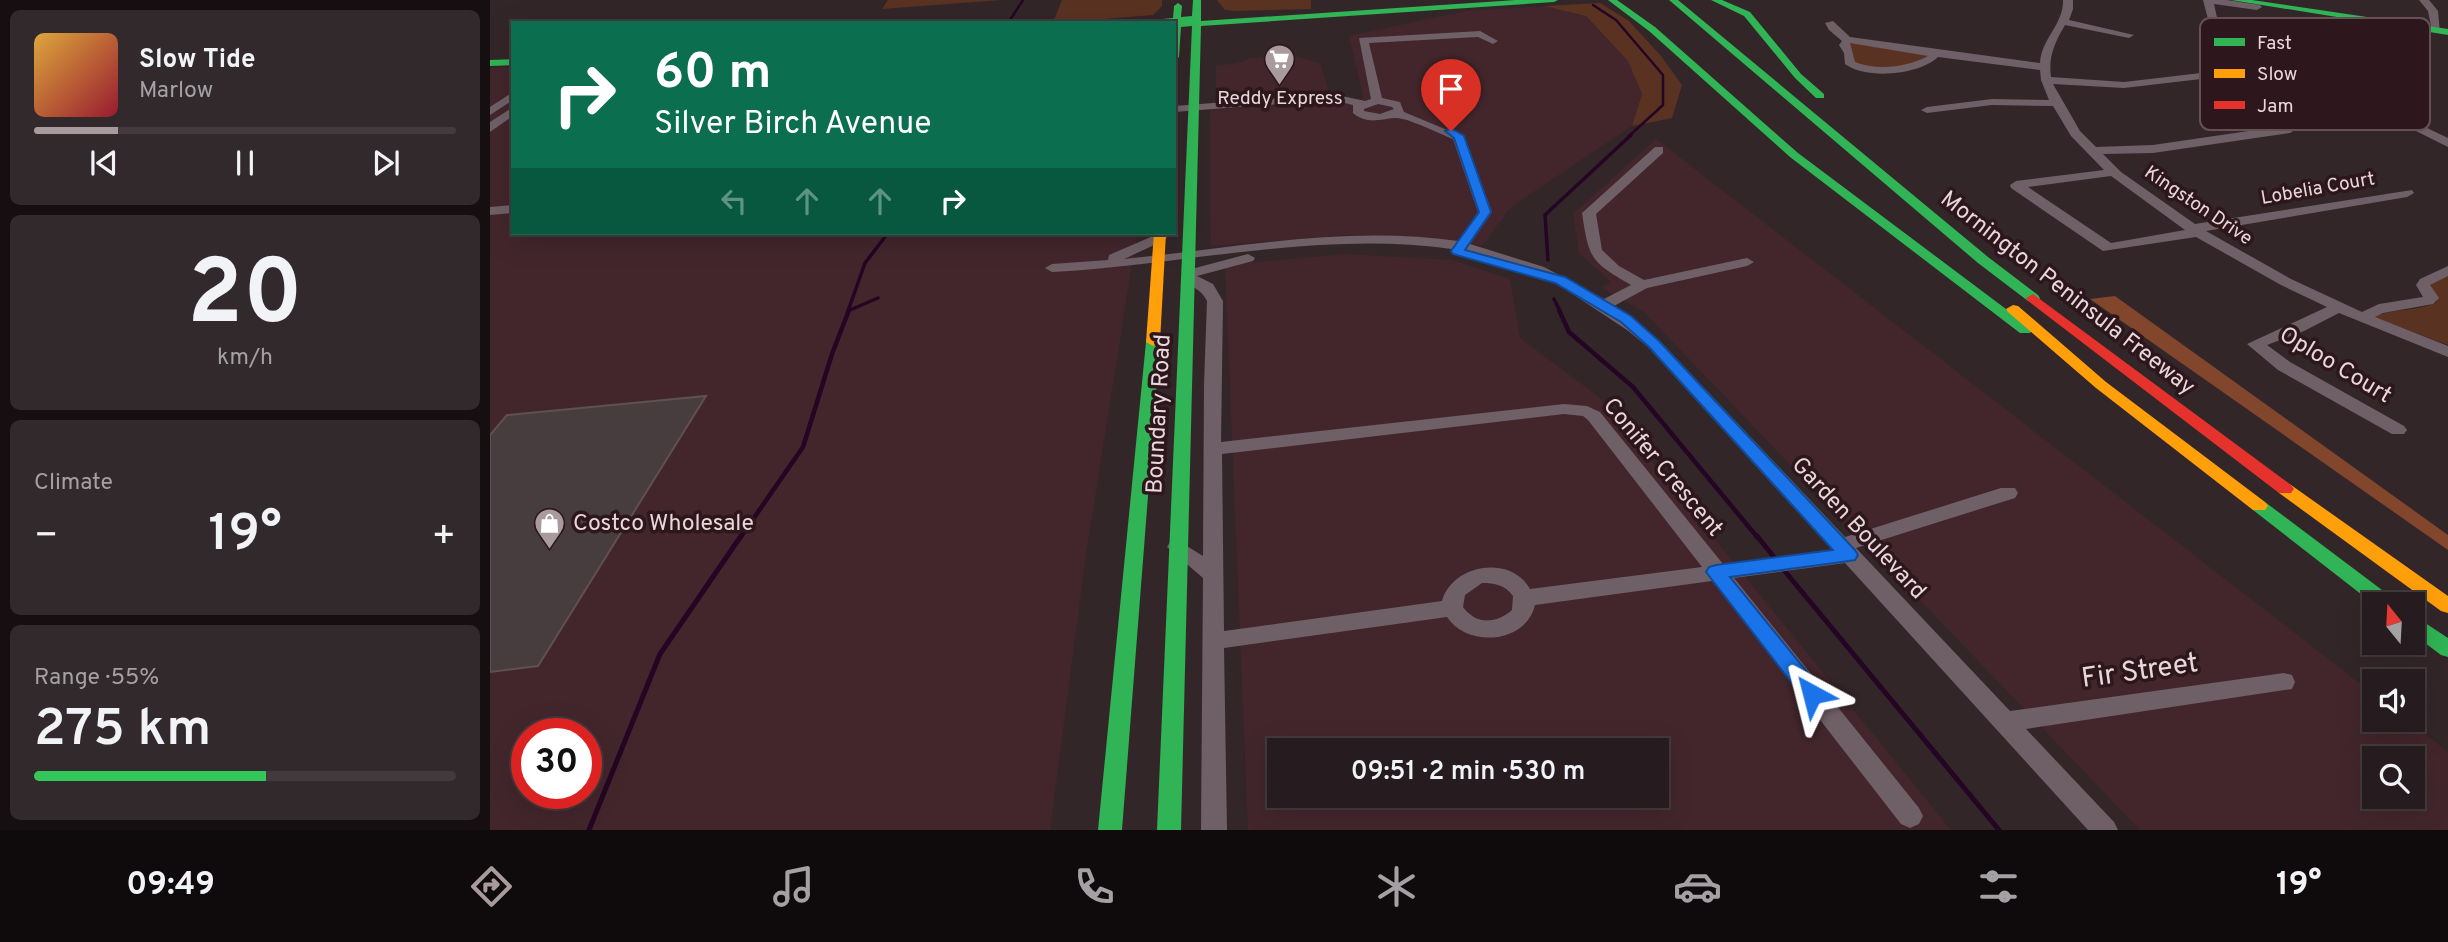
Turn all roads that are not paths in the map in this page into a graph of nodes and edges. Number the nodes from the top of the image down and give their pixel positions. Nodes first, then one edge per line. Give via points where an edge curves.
1 (1178, 0) edge
2 (1200, 0) edge
3 (1446, 0) edge
4 (1554, 0) edge
5 (1612, 0) edge
6 (1629, 0) edge
7 (2067, 0) edge
8 (2208, 0) edge
9 (2235, 0) edge
10 (2257, 0) edge
11 (2417, 0) edge
12 (2424, 0) edge
13 (1666, 1) edge
14 (1722, 1) edge
15 (2213, 18) edge
16 (2329, 18) edge
17 (2351, 18) edge
18 (2360, 18) edge
19 (1231, 19) junction
20 (1259, 20) junction
21 (1645, 22) junction
22 (2063, 22) junction
23 (1830, 23) dead end
24 (1176, 24) edge
25 (1197, 26) junction
26 (2441, 32) edge
27 (2129, 36) dead end
28 (1847, 40) junction
29 (1493, 41) dead end
30 (1936, 54) junction
31 (511, 56) edge
32 (490, 57) edge
33 (511, 62) edge
34 (490, 63) edge
35 (2045, 73) junction
36 (2200, 76) edge
37 (511, 96) edge
38 (1195, 99) junction
39 (1377, 101) junction
40 (1828, 103) dead end
41 (2055, 103) junction
42 (1176, 104) edge
43 (1362, 104) junction
44 (1176, 108) edge
45 (1927, 110) dead end
46 (490, 112) edge
47 (511, 112) edge
48 (1396, 113) junction
49 (490, 128) edge
50 (2283, 130) edge
51 (2422, 130) edge
52 (2448, 143) edge
53 (1659, 150) dead end
54 (2093, 151) junction
55 (2115, 172) junction
56 (1908, 176) dead end
57 (2407, 193) dead end
58 (511, 202) edge
59 (490, 204) edge
60 (511, 209) edge
61 (490, 211) edge
62 (2196, 231) junction
63 (1160, 235) edge
64 (1460, 249) junction
65 (1747, 262) dead end
66 (1158, 263) junction
67 (1091, 265) junction
68 (1189, 267) junction
69 (2448, 271) edge
70 (1642, 285) junction
71 (1604, 305) junction
72 (2338, 307) junction
73 (2362, 318) junction
74 (2064, 322) junction
75 (2448, 352) edge
76 (2101, 385) junction
77 (2398, 430) dead end
78 (1213, 449) junction
79 (2008, 494) dead end
80 (1177, 547) junction
81 (1844, 550) junction
82 (1716, 572) junction
83 (1213, 575) junction
84 (2371, 592) edge
85 (1524, 598) junction
86 (2448, 606) edge
87 (1452, 608) junction
88 (2426, 633) edge
89 (1212, 641) junction
90 (2448, 649) edge
91 (2284, 682) dead end
92 (2004, 722) junction
93 (1909, 817) dead end
94 (1110, 830) edge
95 (1169, 830) edge
96 (1213, 830) edge
97 (2105, 830) edge

1 - 24 main road
2 - 19 main road
2 - 25 main road, Boundary Road
3 - 19 main road
4 - 20 main road
5 - 21 main road
6 - 21 main road
7 - 22 street via 2070,11
8 - 15 street
8 - 16 street
9 - 17 main road
10 - 18 main road
11 - 12 street
12 - 26 street via 2434,11
13 - 74 main road, Mornington Peninsula Freeway
13 - 76 main road, Mornington Peninsula Freeway
14 - 40 main road via 1749,17 1798,76
19 - 20 main road
19 - 25 main road
20 - 25 main road
21 - 76 main road via 1799,160
22 - 27 street
22 - 35 street via 2050,38
23 - 28 street
24 - 25 main road
25 - 38 main road, Boundary Road
28 - 30 street
28 - 30 street via 1843,45 1849,62 1857,68 1915,66 1929,63
29 - 39 street via 1480,34 1363,40
30 - 35 street
31 - 32 main road
33 - 34 main road
35 - 36 street via 2124,85
35 - 41 street, Kingston Drive
37 - 46 street
38 - 42 main road
38 - 43 street via 1333,97
38 - 44 street
38 - 68 main road, Boundary Road
39 - 43 street
39 - 48 street via 1396,104 1400,110
41 - 45 street via 1992,102
41 - 54 street, Kingston Drive
43 - 48 street via 1357,110 1364,116
47 - 49 street
48 - 64 street via 1458,136 1485,212
50 - 54 street via 2153,149
51 - 52 street
53 - 70 street via 1589,213 1595,251
54 - 55 street, Kingston Drive
55 - 62 street, Kingston Drive
55 - 62 street, Lobelia Court via 2016,185 2108,248
56 - 74 main road
57 - 62 street, Lobelia Court
58 - 59 street
60 - 61 street
62 - 72 street, Kingston Drive
63 - 66 main road, Boundary Road
63 - 67 street via 1135,250
64 - 68 street, Garden Boulevard via 1346,245
64 - 68 street, Garden Boulevard via 1412,240 1327,240
64 - 71 street, Garden Boulevard via 1560,280
65 - 70 street
66 - 67 street
66 - 67 street via 1051,273
66 - 68 street, Garden Boulevard
66 - 94 main road, Boundary Road
68 - 78 street via 1215,301
68 - 80 main road, Boundary Road
69 - 73 street via 2425,282 2428,300 2379,309
70 - 71 street
71 - 81 street, Garden Boulevard via 1654,344
72 - 73 street, Kingston Drive
72 - 77 street, Oploo Court via 2255,344 2284,366
73 - 75 street, Kingston Drive
74 - 86 main road, Mornington Peninsula Freeway
76 - 84 main road, Mornington Peninsula Freeway
78 - 82 street, Conifer Crescent via 1564,409 1587,411
78 - 83 street
79 - 81 street
80 - 83 street
80 - 95 main road, Boundary Road
81 - 82 street via 1810,560
81 - 92 street, Garden Boulevard
82 - 85 street
82 - 93 street, Conifer Crescent
83 - 89 street
85 - 87 street via 1522,614 1496,630 1473,628
85 - 87 street via 1504,577 1482,575 1461,583
87 - 89 street
88 - 90 main road
89 - 96 street
91 - 92 street, Fir Street
92 - 97 street, Garden Boulevard

